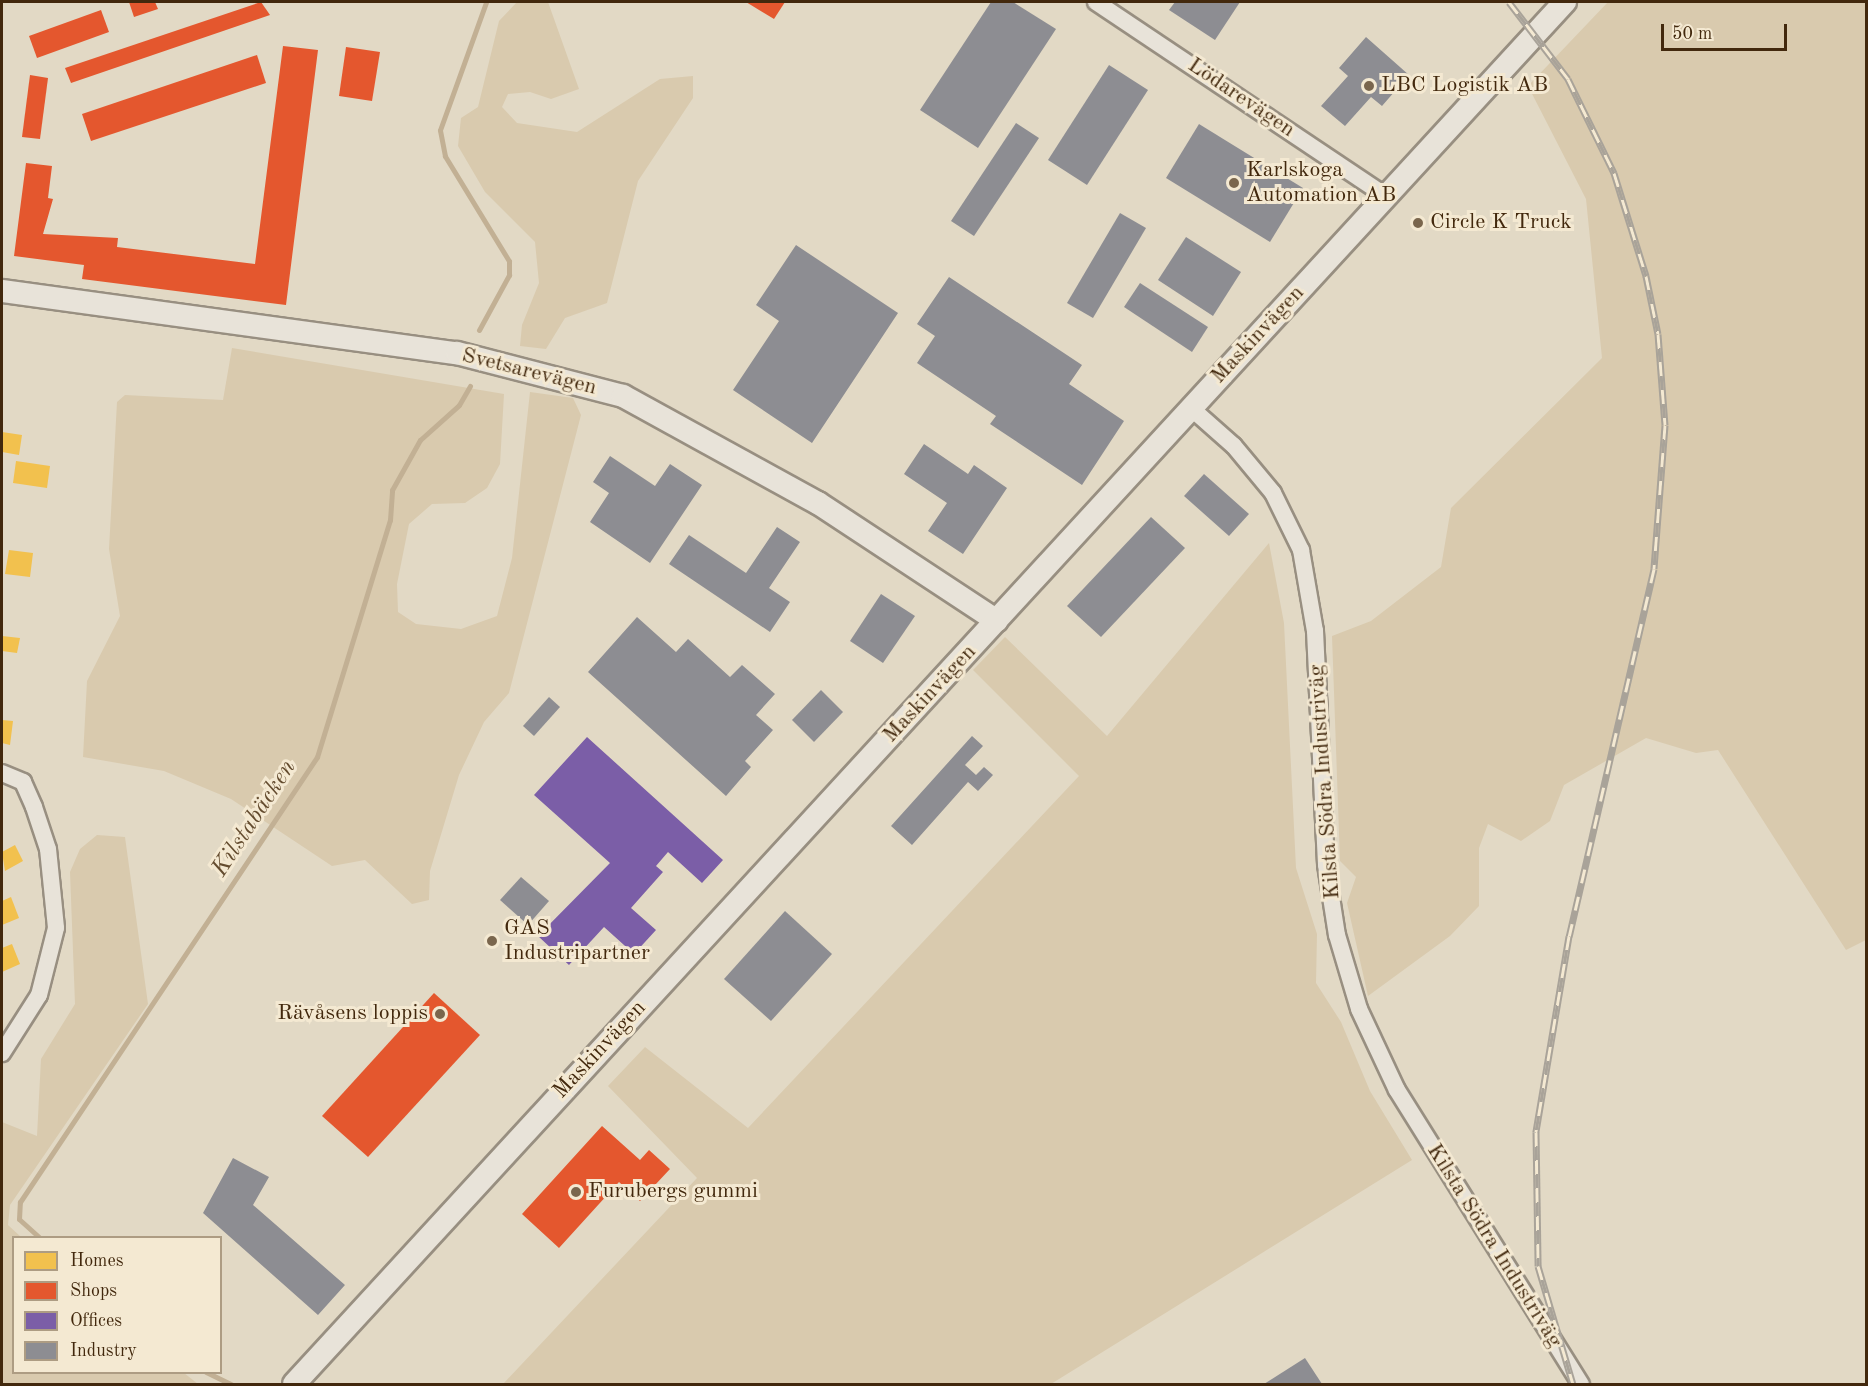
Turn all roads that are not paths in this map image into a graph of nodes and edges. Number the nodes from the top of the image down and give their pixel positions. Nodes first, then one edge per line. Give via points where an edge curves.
1 (1096, 2) edge
2 (1565, 2) edge
3 (1386, 196) junction
4 (2, 291) edge
5 (1191, 408) junction
6 (997, 621) junction
7 (2, 773) edge
8 (2, 1053) edge
9 (294, 1384) edge
10 (1581, 1384) edge

1 - 3 street, Lödarevägen
2 - 3 street, Maskinvägen
3 - 5 street, Maskinvägen
4 - 6 street, Svetsarevägen via 457,353 532,368 622,396 818,503
5 - 6 street, Maskinvägen
5 - 10 street, Kilsta Södra Industriväg via 1234,446 1273,493 1301,550 1315,631 1326,865 1337,934 1359,1009 1402,1099
6 - 9 street, Maskinvägen
7 - 8 street via 23,782 34,807 48,849 56,928 39,995

